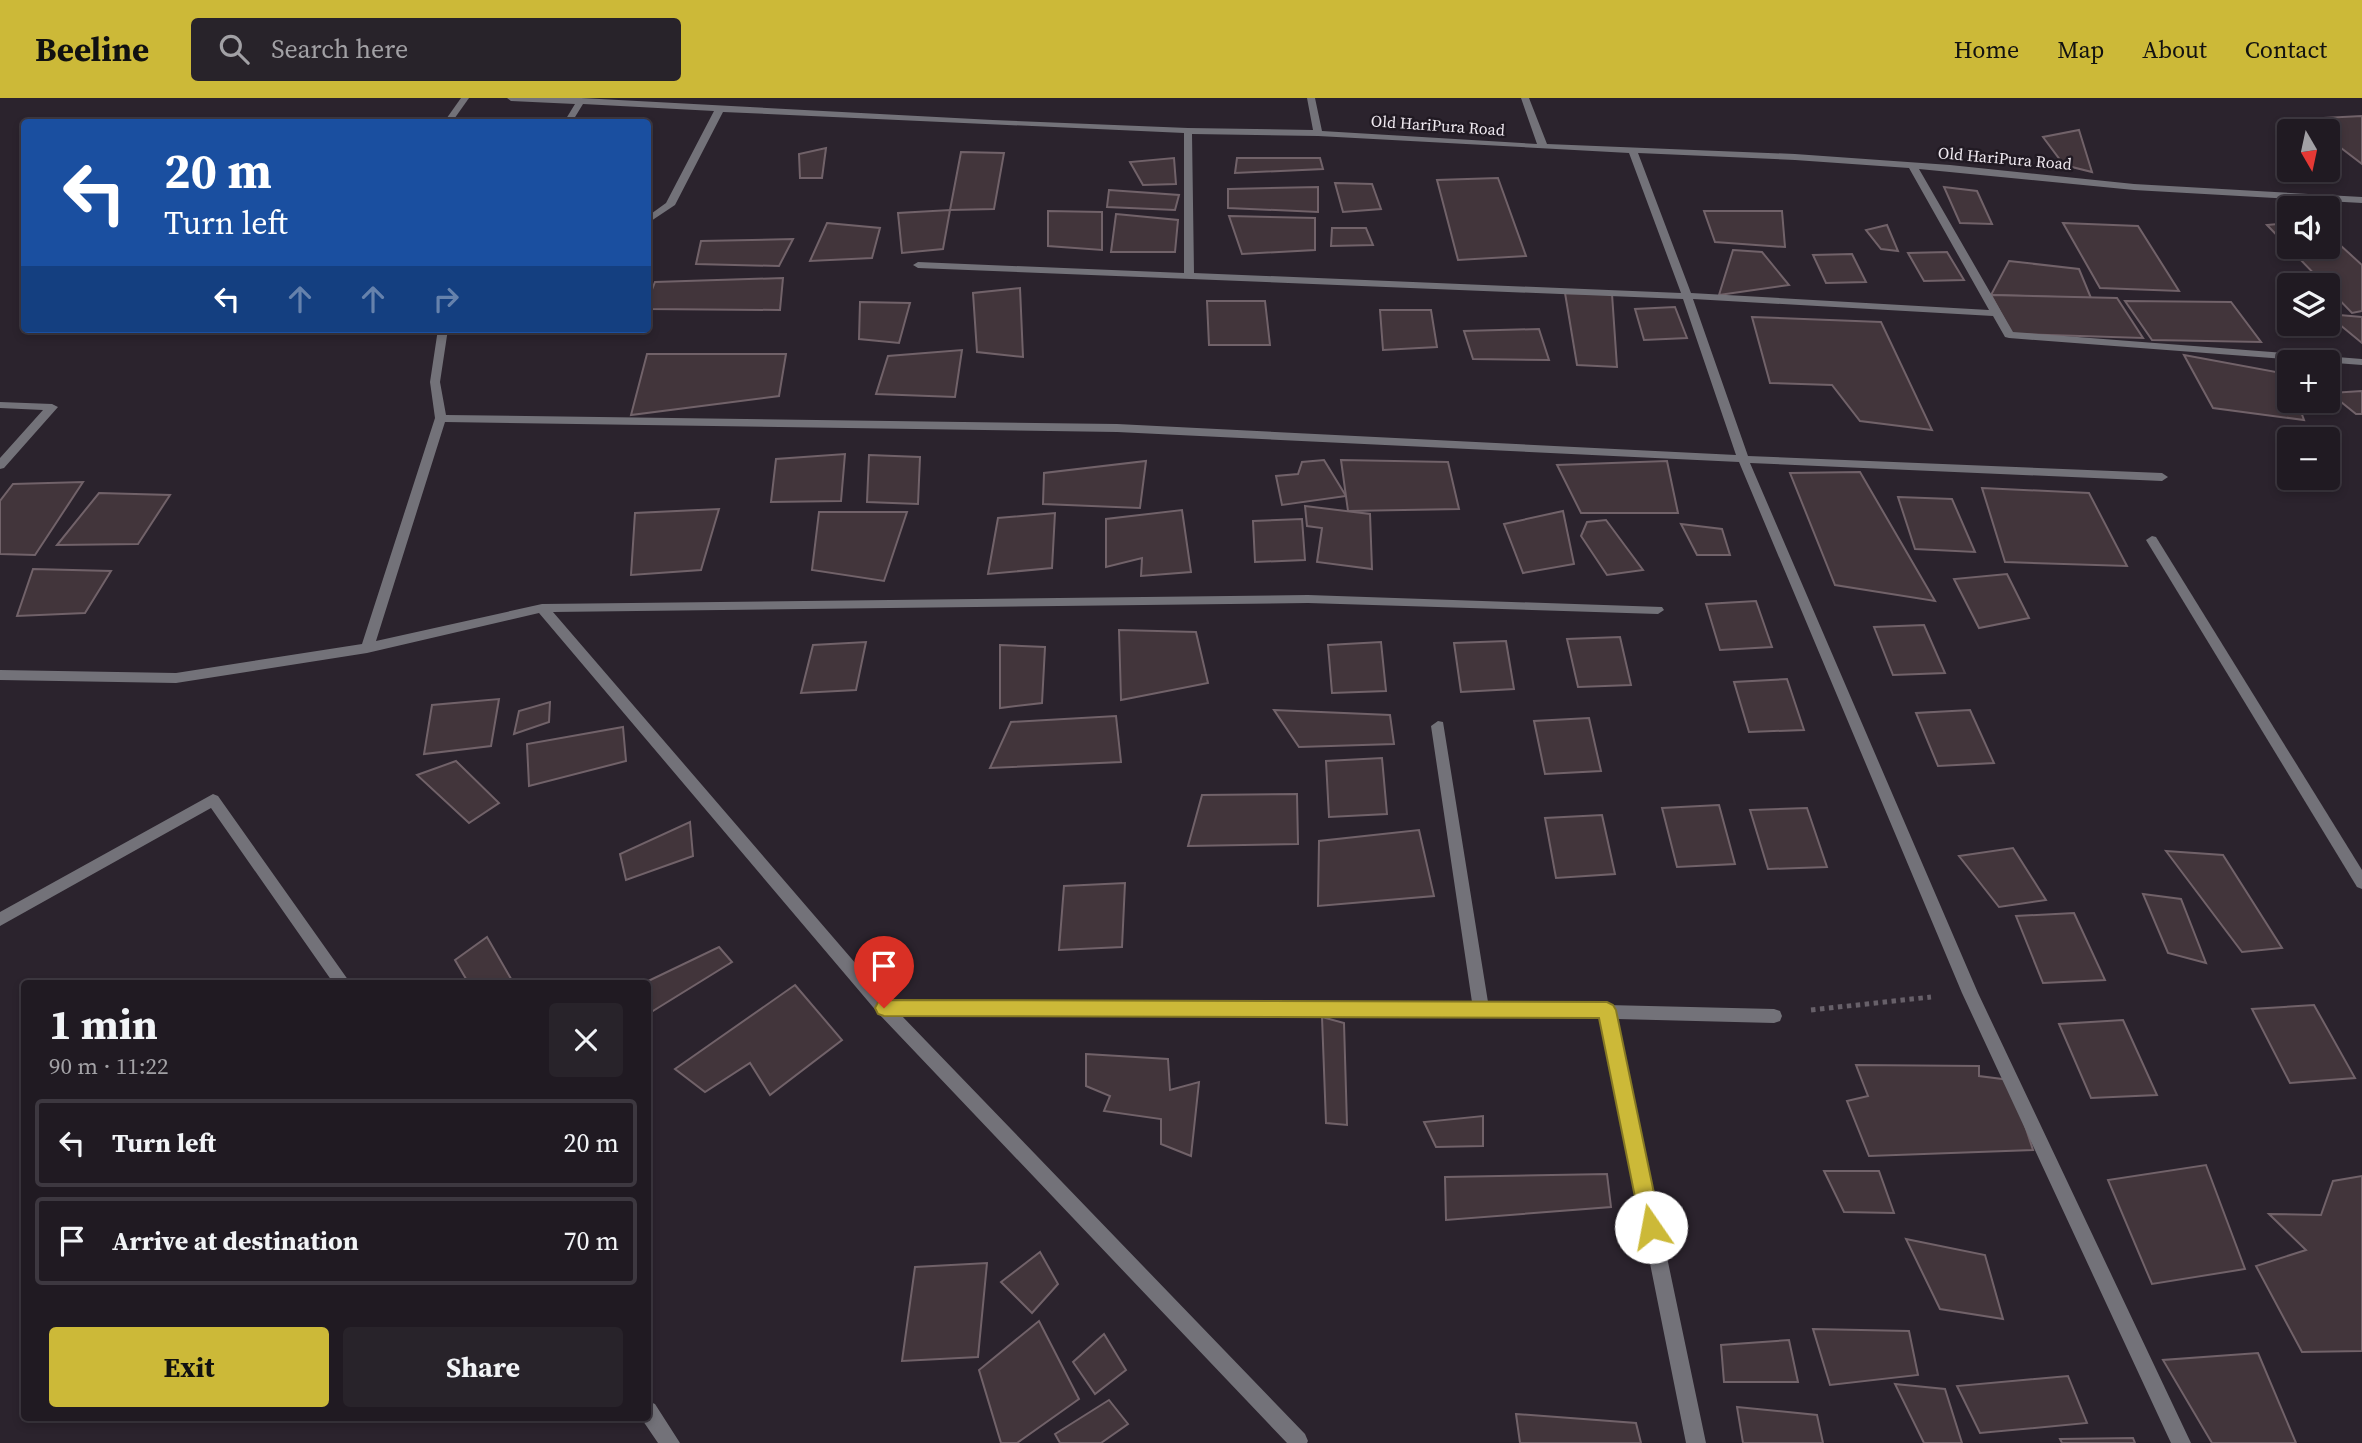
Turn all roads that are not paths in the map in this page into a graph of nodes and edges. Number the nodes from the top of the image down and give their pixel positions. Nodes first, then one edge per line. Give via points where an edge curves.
1 (466, 98) edge
2 (511, 98) edge
3 (1311, 98) edge
4 (1525, 98) edge
5 (581, 101) junction
6 (720, 109) junction
7 (450, 119) edge
8 (570, 119) edge
9 (1188, 131) junction
10 (1318, 133) junction
11 (1544, 147) junction
12 (1632, 149) junction
13 (1913, 166) junction
14 (2362, 200) edge
15 (651, 218) edge
16 (918, 265) dead end
17 (1189, 274) junction
18 (1687, 296) junction
19 (1996, 313) junction
20 (442, 333) edge
21 (2362, 362) edge
22 (0, 405) edge
23 (441, 418) junction
24 (1743, 459) junction
25 (0, 466) edge
26 (2162, 477) dead end
27 (2152, 540) dead end
28 (542, 608) junction
29 (1658, 610) dead end
30 (366, 648) junction
31 (0, 676) edge
32 (1438, 726) dead end
33 (2362, 883) edge
34 (0, 920) edge
35 (340, 980) edge
36 (884, 1008) junction
37 (1481, 1009) junction
38 (1607, 1010) junction
39 (1774, 1016) road end
40 (651, 1415) edge
41 (1298, 1441) dead end
42 (670, 1443) edge
43 (1696, 1443) edge
44 (2181, 1443) edge

1 - 7 street
2 - 5 street, Old HariPura Road
3 - 10 street
4 - 11 street
5 - 6 street, Old HariPura Road
5 - 8 street
6 - 9 street, Old HariPura Road
6 - 15 street via 670,205
9 - 10 street, Old HariPura Road
9 - 17 street
10 - 11 street, Old HariPura Road
11 - 12 street, Old HariPura Road
12 - 13 street, Old HariPura Road
12 - 18 street
13 - 14 street, Old HariPura Road via 2134,187
13 - 19 street
16 - 17 street
17 - 18 street
18 - 19 street
18 - 24 street
19 - 21 street via 2008,335
20 - 23 street via 435,382
22 - 25 street via 52,407
23 - 24 street via 1117,428
23 - 30 street
24 - 26 street
24 - 44 street via 1970,993
27 - 33 street
28 - 29 street via 1308,599
28 - 30 street
28 - 36 street
30 - 31 street via 176,678
32 - 37 street
34 - 35 street via 213,800
36 - 37 street
36 - 41 street
37 - 38 street
38 - 39 street
38 - 43 street
40 - 42 street

